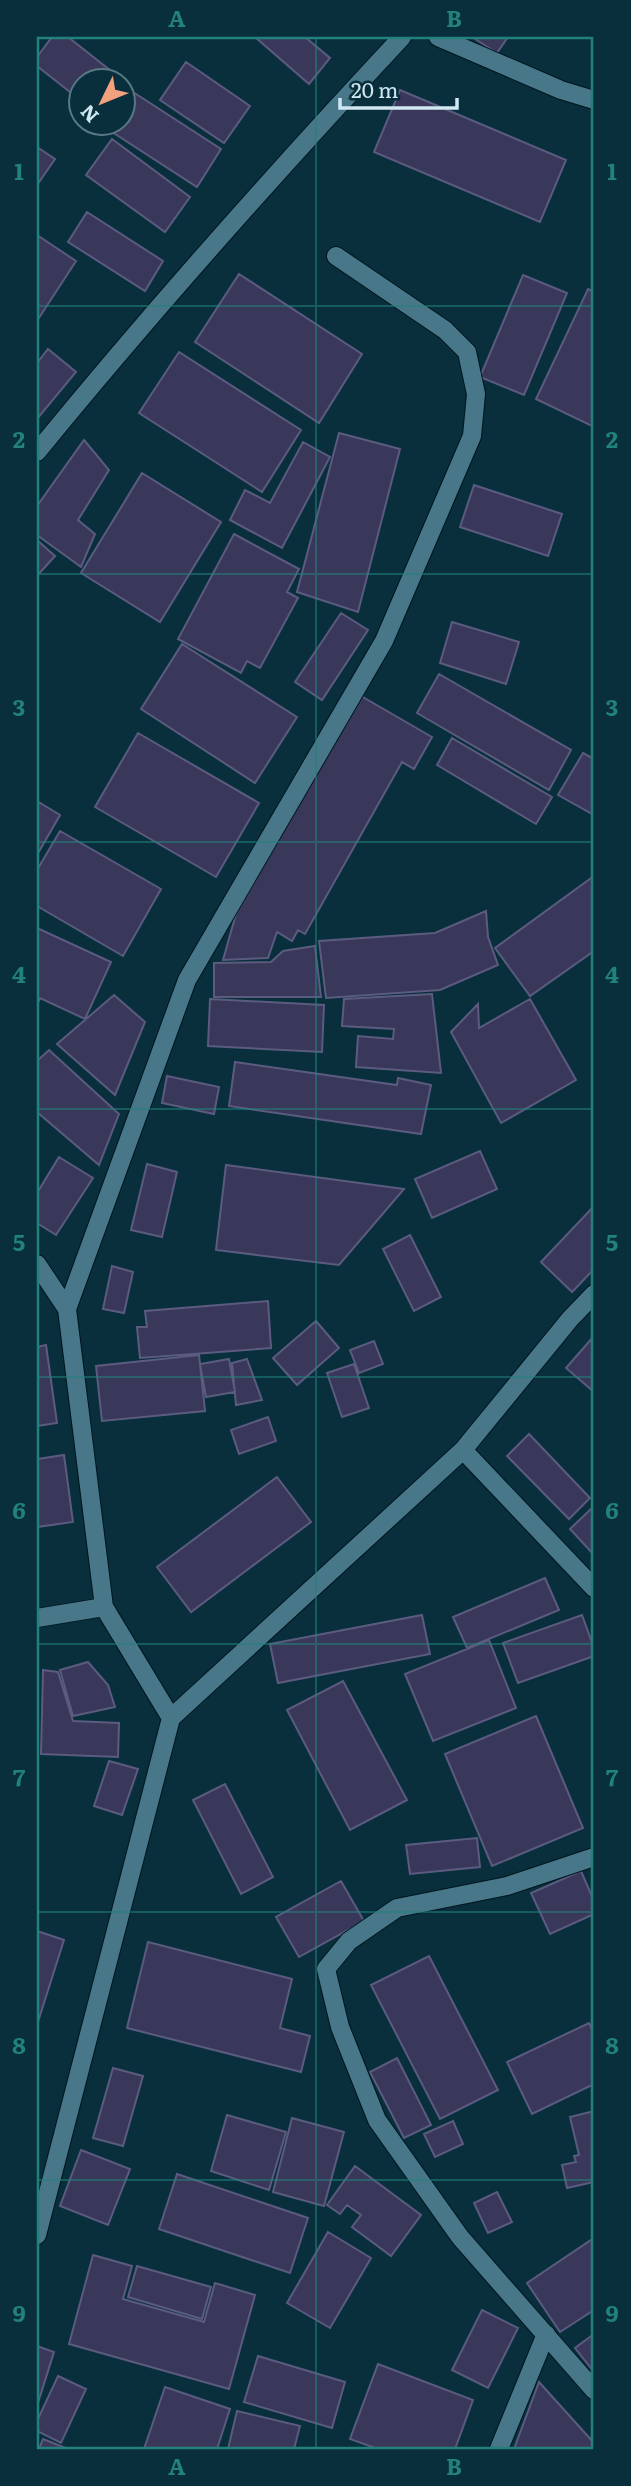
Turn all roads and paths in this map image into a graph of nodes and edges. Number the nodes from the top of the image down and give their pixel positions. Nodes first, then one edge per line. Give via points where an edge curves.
1 (402, 37) edge
2 (438, 37) edge
3 (594, 100) edge
4 (337, 256) dead end
5 (37, 452) edge
6 (37, 1264) edge
7 (594, 1294) edge
8 (67, 1309) junction
9 (463, 1450) junction
10 (594, 1588) edge
11 (104, 1606) junction
12 (37, 1618) edge
13 (171, 1718) junction
14 (594, 1857) edge
15 (37, 2235) edge
16 (546, 2334) junction
17 (594, 2390) edge
18 (499, 2449) edge

1 - 5 street via 258,192
2 - 3 street
4 - 8 street via 445,330 467,352 476,394 472,436 384,641 187,981
6 - 8 street
7 - 9 street
8 - 11 street
9 - 10 street
9 - 13 street
11 - 12 street
11 - 13 street
13 - 15 street
14 - 16 street via 507,1886 397,1908 349,1941 326,1969 340,2026 377,2120 460,2237
16 - 17 street
16 - 18 street

